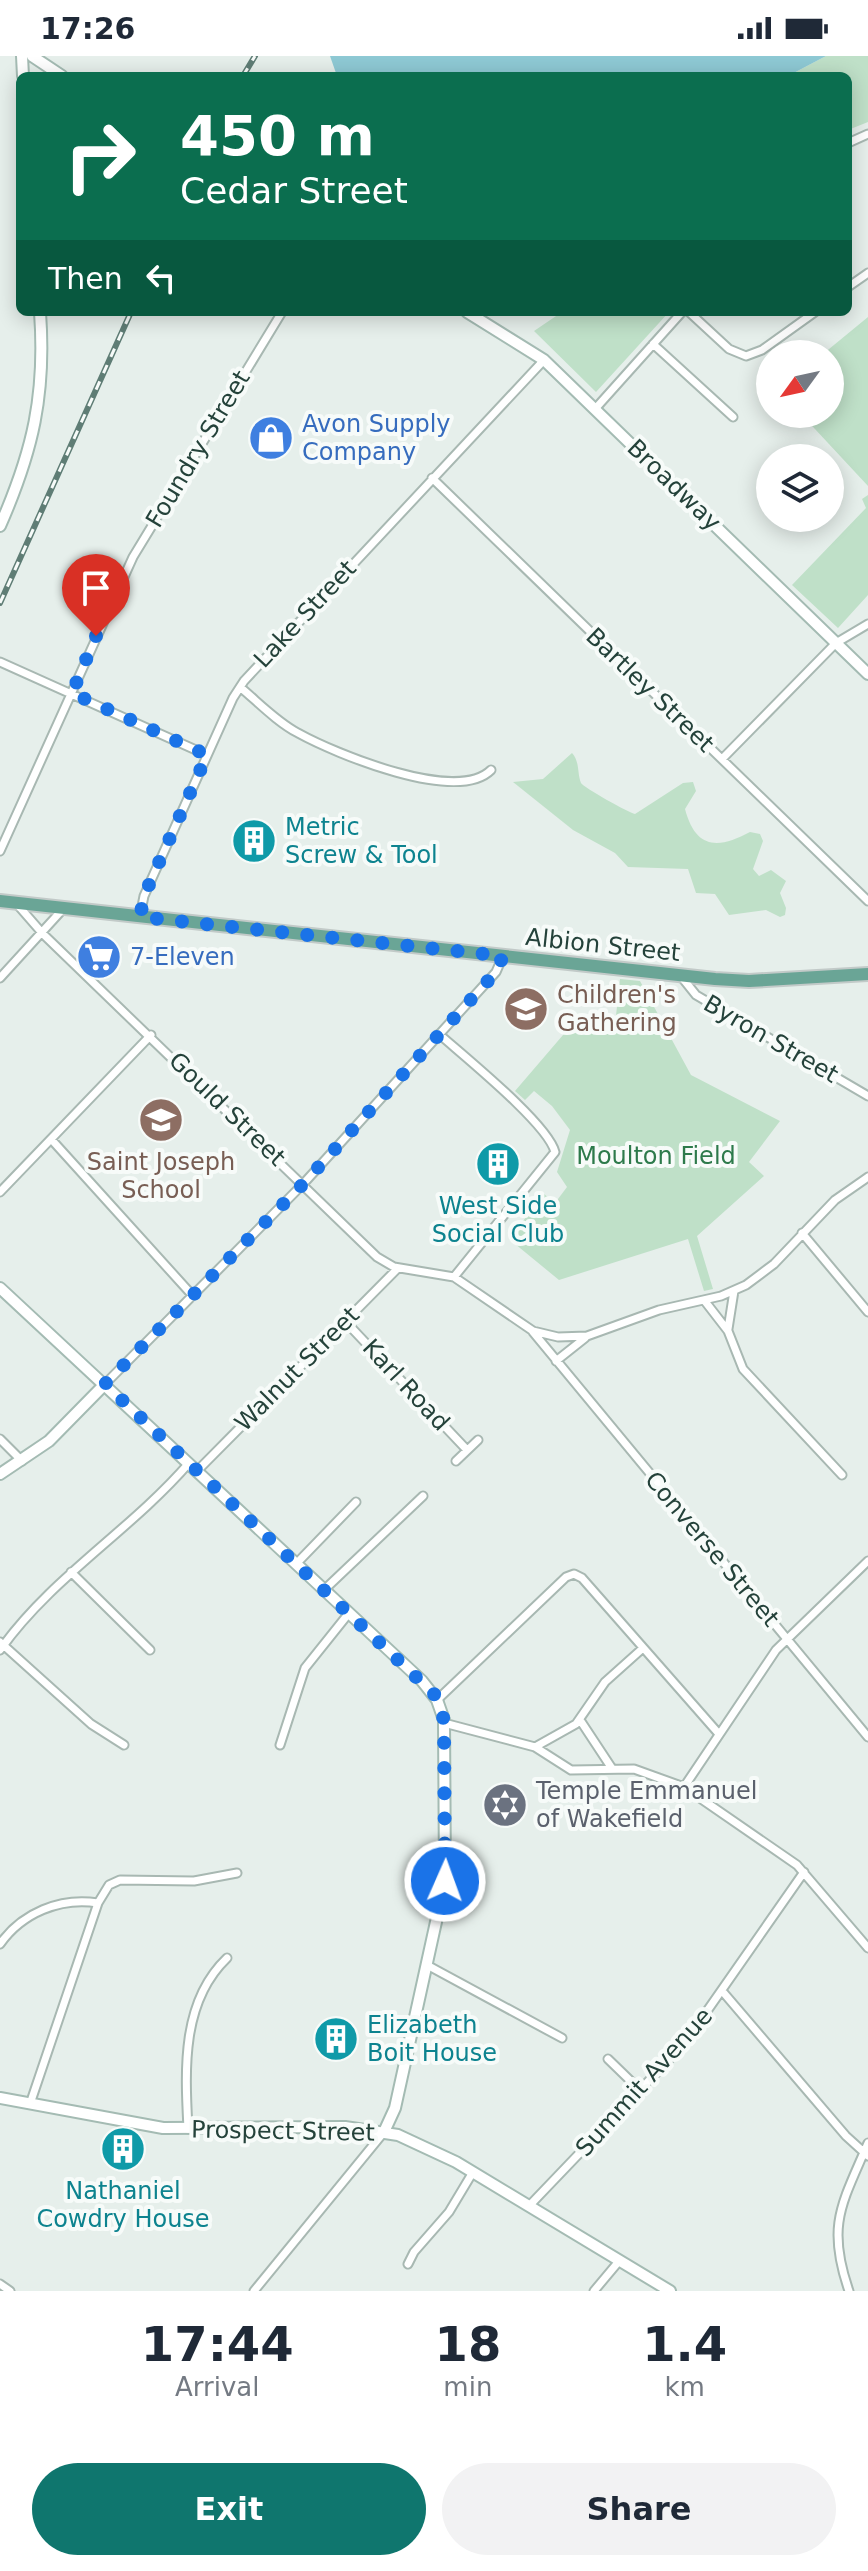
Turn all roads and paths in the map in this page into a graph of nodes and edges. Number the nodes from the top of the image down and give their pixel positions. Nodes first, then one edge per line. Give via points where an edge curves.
1 (32, 56) edge
2 (56, 72) edge
3 (40, 316) edge
4 (280, 316) edge
5 (473, 316) edge
6 (678, 316) edge
7 (693, 316) edge
8 (809, 316) edge
9 (653, 344) junction
10 (544, 360) junction
11 (595, 409) junction
12 (733, 417) dead end
13 (432, 478) junction
14 (0, 526) edge
15 (868, 624) edge
16 (836, 643) junction
17 (0, 662) edge
18 (868, 674) edge
19 (240, 687) junction
20 (72, 693) junction
21 (207, 755) junction
22 (722, 759) junction
23 (491, 770) dead end
24 (0, 851) edge
25 (0, 901) edge
26 (868, 901) edge
27 (16, 903) junction
28 (63, 909) junction
29 (140, 917) junction
30 (43, 934) junction
31 (503, 956) junction
32 (868, 974) edge
33 (680, 975) junction
34 (0, 978) edge
35 (439, 1034) junction
36 (151, 1035) junction
37 (868, 1096) edge
38 (51, 1139) junction
39 (868, 1177) edge
40 (304, 1183) junction
41 (0, 1192) edge
42 (802, 1233) junction
43 (398, 1268) junction
44 (454, 1277) junction
45 (0, 1288) edge
46 (734, 1291) junction
47 (193, 1296) junction
48 (704, 1300) junction
49 (868, 1312) edge
50 (344, 1320) junction
51 (533, 1331) junction
52 (728, 1331) junction
53 (587, 1336) junction
54 (556, 1361) junction
55 (105, 1384) junction
56 (0, 1439) edge
57 (478, 1440) dead end
58 (467, 1450) junction
59 (22, 1461) junction
60 (456, 1461) dead end
61 (193, 1467) junction
62 (0, 1474) edge
63 (842, 1475) dead end
64 (423, 1496) dead end
65 (356, 1502) dead end
66 (868, 1561) edge
67 (296, 1564) junction
68 (71, 1572) junction
69 (324, 1590) junction
70 (349, 1613) junction
71 (787, 1640) junction
72 (1, 1646) edge
73 (643, 1648) junction
74 (150, 1650) dead end
75 (437, 1700) junction
76 (580, 1720) junction
77 (444, 1723) junction
78 (719, 1734) junction
79 (868, 1737) edge
80 (124, 1745) dead end
81 (280, 1745) dead end
82 (535, 1747) junction
83 (611, 1767) junction
84 (684, 1787) junction
85 (804, 1872) junction
86 (237, 1873) dead end
87 (98, 1903) junction
88 (0, 1944) edge
89 (868, 1948) edge
90 (227, 1958) dead end
91 (427, 1965) junction
92 (723, 1992) junction
93 (562, 2038) dead end
94 (608, 2059) dead end
95 (642, 2092) junction
96 (0, 2098) edge
97 (30, 2104) junction
98 (188, 2129) junction
99 (384, 2132) junction
100 (868, 2143) edge
101 (866, 2154) edge
102 (473, 2172) junction
103 (529, 2206) junction
104 (620, 2260) junction
105 (408, 2264) dead end
106 (0, 2284) edge
107 (255, 2290) edge
108 (10, 2291) edge
109 (594, 2291) edge
110 (670, 2291) edge
111 (849, 2291) edge

1 - 2 street
3 - 14 street via 43,374 38,419
4 - 20 street, Foundry Street via 133,557
5 - 10 street, Broadway
6 - 9 street
7 - 8 street via 729,349 746,356
9 - 11 street
9 - 12 street
10 - 11 street, Broadway
10 - 13 street, Lake Street
11 - 16 street, Broadway
13 - 19 street, Lake Street
13 - 22 street, Bartley Street
15 - 16 street
16 - 18 street, Broadway
16 - 22 street
17 - 20 street
19 - 21 street, Lake Street
19 - 23 street via 300,734 404,775 460,783 473,782
20 - 21 street
20 - 24 street, Foundry Street
21 - 29 street, Lake Street via 144,896
22 - 26 street, Bartley Street
25 - 27 main road, Albion Street
27 - 28 main road, Albion Street
27 - 30 street, Gould Street
28 - 29 main road, Albion Street
28 - 30 street
29 - 31 main road, Albion Street
30 - 34 street
30 - 36 street, Gould Street
31 - 33 main road, Albion Street
31 - 35 street via 498,970
32 - 33 main road, Albion Street via 749,981
33 - 37 street, Byron Street via 696,995
35 - 40 street
35 - 44 street via 552,1140 555,1152
36 - 38 street
36 - 40 street, Gould Street
38 - 41 street
38 - 47 street
39 - 42 street, Gould Street
40 - 43 street, Gould Street via 367,1248
40 - 47 street
42 - 46 street, Gould Street via 766,1271
42 - 49 street
43 - 44 street, Gould Street
43 - 50 street, Walnut Street
44 - 51 street, Gould Street
45 - 55 street
46 - 48 street, Gould Street
46 - 52 street
47 - 55 street
48 - 52 street
48 - 53 street, Gould Street
50 - 58 street, Karl Road
50 - 61 street, Walnut Street
51 - 53 street, Gould Street
51 - 54 street, Converse Street
52 - 63 street via 743,1369
53 - 54 street
54 - 71 street, Converse Street
55 - 59 street via 56,1435
55 - 61 street
56 - 59 street
57 - 58 street, Karl Road
58 - 60 street, Karl Road
59 - 62 street
61 - 67 street
61 - 68 street, Walnut Street
64 - 69 street
65 - 67 street
66 - 71 street
67 - 69 street
68 - 72 street, Walnut Street
68 - 74 street
69 - 70 street
70 - 75 street
70 - 81 street via 305,1668
71 - 78 street
71 - 79 street, Converse Street
72 - 80 street via 91,1724
73 - 75 street via 582,1578 572,1575
73 - 76 street via 605,1682
73 - 78 street
75 - 77 street
76 - 82 street
76 - 83 street
77 - 82 street
77 - 91 street via 445,1881
78 - 84 street
82 - 83 street via 571,1770
83 - 84 street via 642,1770
84 - 85 street
85 - 89 street
85 - 92 street, Summit Avenue
86 - 87 street via 194,1881 116,1881
87 - 88 street via 72,1901 35,1913
87 - 97 street
90 - 98 street via 210,1975 187,2042
91 - 93 street
91 - 99 street via 395,2108
92 - 95 street, Summit Avenue
92 - 101 street
94 - 95 street
95 - 103 street, Summit Avenue
96 - 97 street, Prospect Street
97 - 98 street, Prospect Street
98 - 99 street, Prospect Street via 345,2127
99 - 102 street, Prospect Street via 424,2145
99 - 107 street
100 - 101 street
101 - 111 street via 836,2225 837,2252
102 - 103 street, Prospect Street
102 - 105 street
103 - 104 street, Prospect Street
104 - 109 street
104 - 110 street, Prospect Street
106 - 108 street

